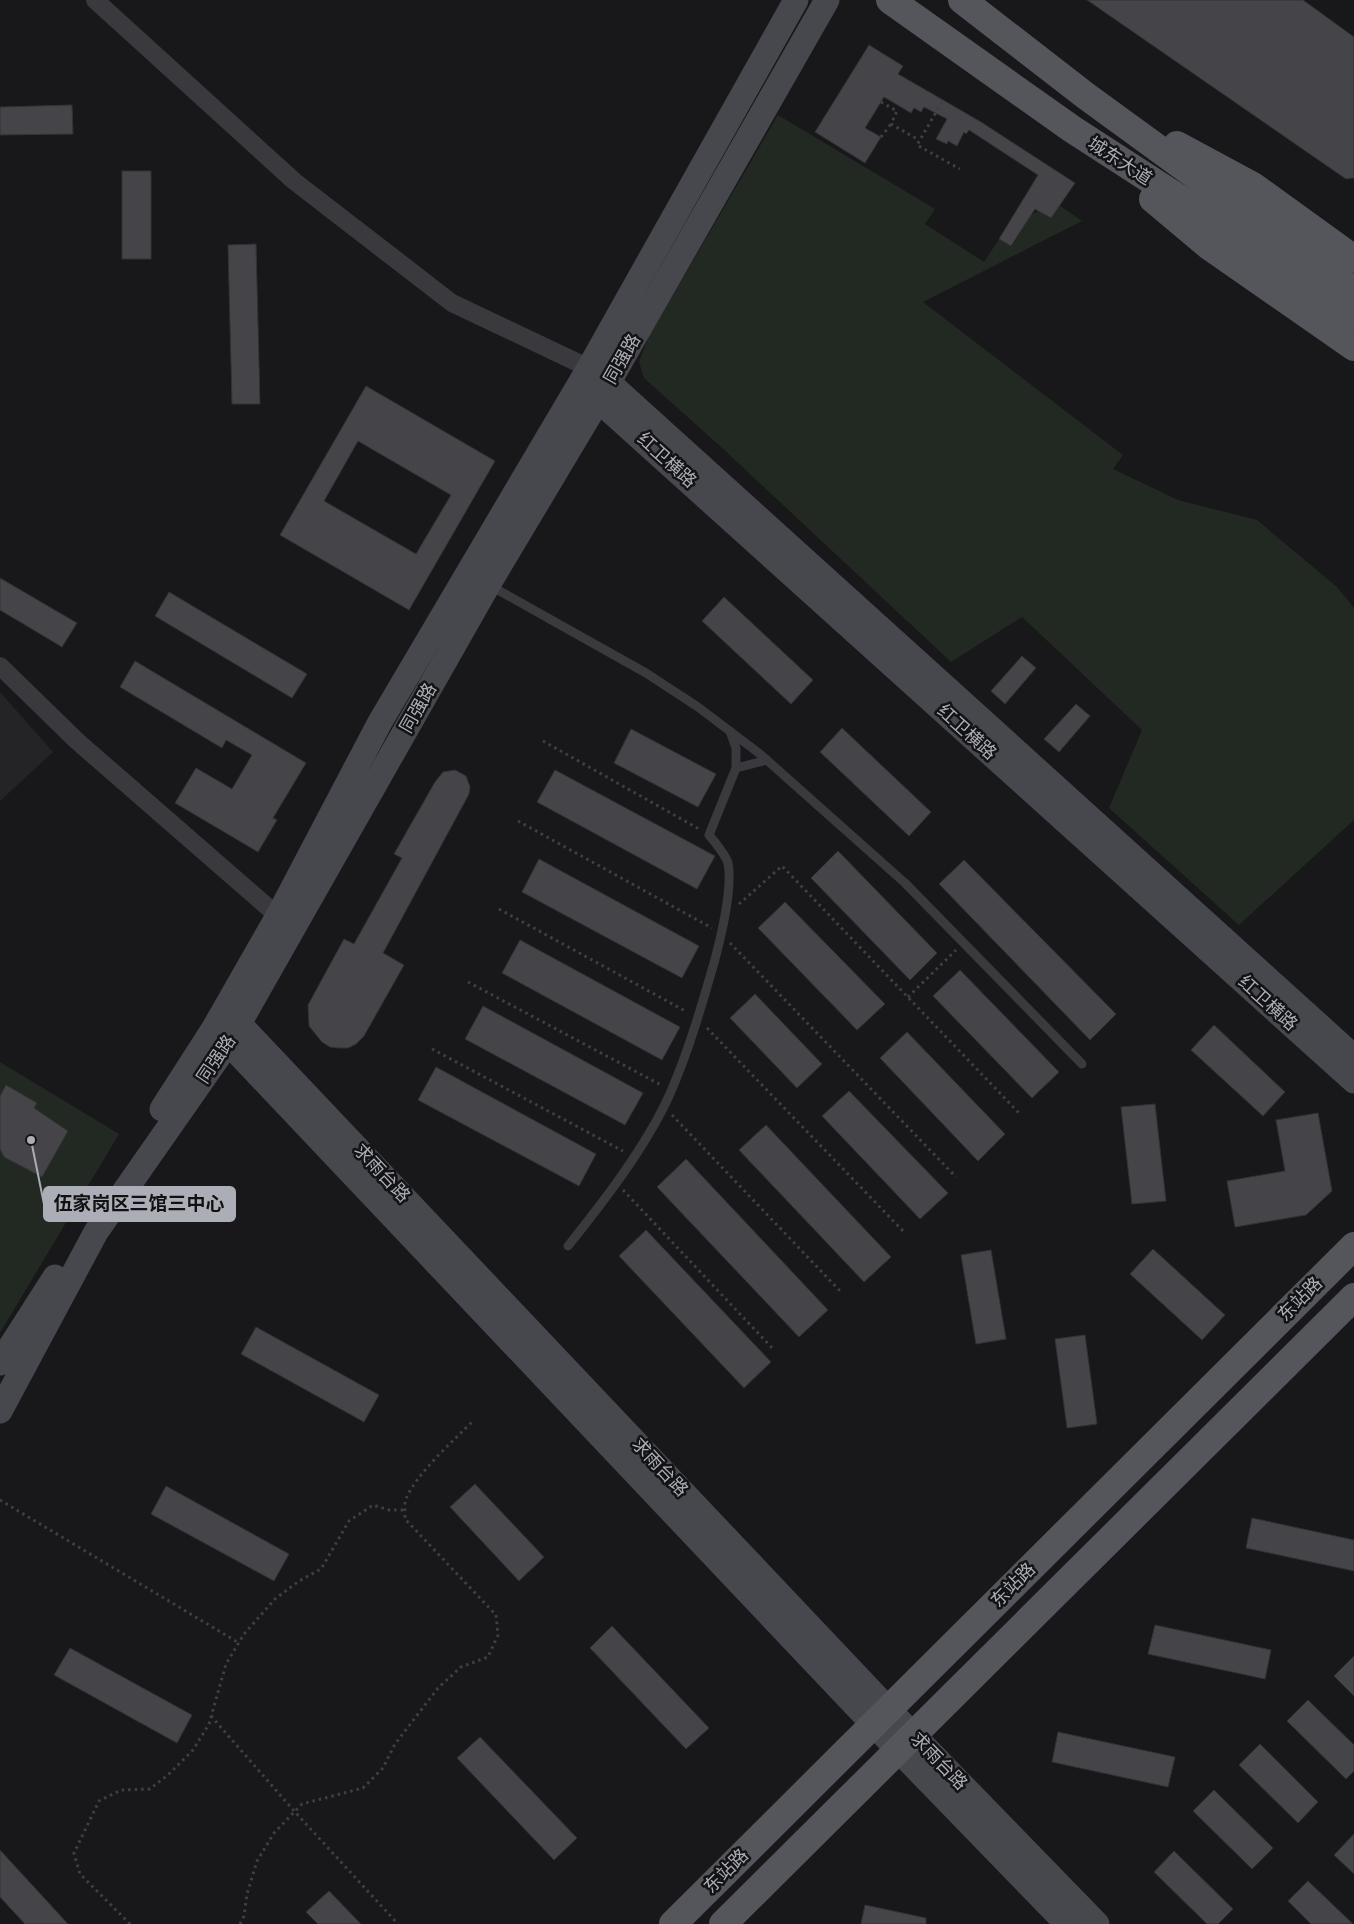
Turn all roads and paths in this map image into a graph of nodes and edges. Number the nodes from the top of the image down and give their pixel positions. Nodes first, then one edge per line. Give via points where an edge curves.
1 (95, 0) edge
2 (796, 0) edge
3 (827, 0) edge
4 (890, 0) edge
5 (962, 0) edge
6 (1086, 96) junction
7 (881, 102) dead end
8 (942, 102) dead end
9 (891, 124) junction
10 (1072, 130) junction
11 (881, 137) dead end
12 (920, 140) junction
13 (960, 169) dead end
14 (1354, 259) edge
15 (1354, 291) edge
16 (1354, 316) edge
17 (1354, 347) edge
18 (594, 383) junction
19 (488, 585) junction
20 (0, 666) edge
21 (730, 731) junction
22 (543, 741) dead end
23 (767, 760) junction
24 (736, 768) junction
25 (518, 821) dead end
26 (709, 834) junction
27 (499, 909) dead end
28 (278, 916) junction
29 (724, 918) junction
30 (722, 934) junction
31 (964, 943) junction
32 (468, 982) dead end
33 (908, 997) junction
34 (698, 1018) junction
35 (227, 1026) junction
36 (432, 1049) dead end
37 (1354, 1057) edge
38 (1082, 1064) dead end
39 (1354, 1081) edge
40 (671, 1090) junction
41 (664, 1105) junction
42 (1019, 1113) dead end
43 (633, 1157) junction
44 (956, 1177) dead end
45 (616, 1183) junction
46 (903, 1231) dead end
47 (568, 1246) dead end
48 (1354, 1246) edge
49 (841, 1292) dead end
50 (1354, 1297) edge
51 (774, 1350) dead end
52 (0, 1363) edge
53 (0, 1411) edge
54 (473, 1421) dead end
55 (0, 1500) edge
56 (405, 1510) junction
57 (239, 1643) junction
58 (211, 1716) junction
59 (881, 1717) junction
60 (905, 1742) junction
61 (295, 1812) junction
62 (130, 1924) edge
63 (240, 1924) edge
64 (398, 1924) edge
65 (672, 1924) edge
66 (723, 1924) edge
67 (1067, 1924) edge
68 (1098, 1924) edge

1 - 18 street via 294,181 452,303
2 - 18 street, 同强路
3 - 18 street, 同强路
4 - 10 main road, 城东大道
5 - 6 main road, 城东大道
6 - 14 main road via 1252,186
6 - 15 main road, 城东大道
7 - 9 path via 897,111
8 - 12 path
9 - 11 path
9 - 12 path
10 - 16 main road, 城东大道
10 - 17 main road via 1209,246
12 - 13 path via 917,145
18 - 19 street, 同强路
18 - 28 street, 同强路 via 380,722
18 - 37 street, 红卫横路
18 - 39 street, 红卫横路
19 - 21 lane via 646,673
19 - 35 street, 同强路
20 - 28 street via 77,742
21 - 23 lane
21 - 24 lane via 736,748
22 - 26 path
23 - 24 lane
23 - 31 lane via 905,883
24 - 26 lane
25 - 30 path
26 - 29 lane via 728,861
27 - 34 path
28 - 35 street, 同强路
29 - 30 lane
29 - 33 path via 782,866
30 - 34 lane
30 - 44 path
31 - 33 path
31 - 38 lane
32 - 40 path
33 - 42 path
34 - 40 lane
34 - 46 path
35 - 52 street, 同强路
35 - 53 street, 同强路 via 96,1232
35 - 59 street, 求雨台路
36 - 43 path
40 - 41 lane
41 - 43 lane
41 - 49 path
43 - 45 lane
45 - 47 lane
45 - 51 path
48 - 59 main road, 东站路
50 - 60 main road, 东站路
54 - 56 path via 417,1481 406,1500
55 - 57 path
56 - 57 path via 373,1505 349,1521 321,1569 275,1599
56 - 61 path via 405,1519 496,1615 498,1635 488,1657 461,1667 438,1688 395,1744 383,1768 363,1788 302,1804
57 - 58 path via 226,1664
58 - 61 path
58 - 62 path via 193,1750 150,1789 121,1790 99,1801 74,1853 80,1874
59 - 60 street, 求雨台路
59 - 65 main road, 东站路
60 - 66 main road, 东站路
60 - 67 street, 求雨台路
60 - 68 street, 求雨台路
61 - 63 path via 274,1833 257,1861
61 - 64 path

